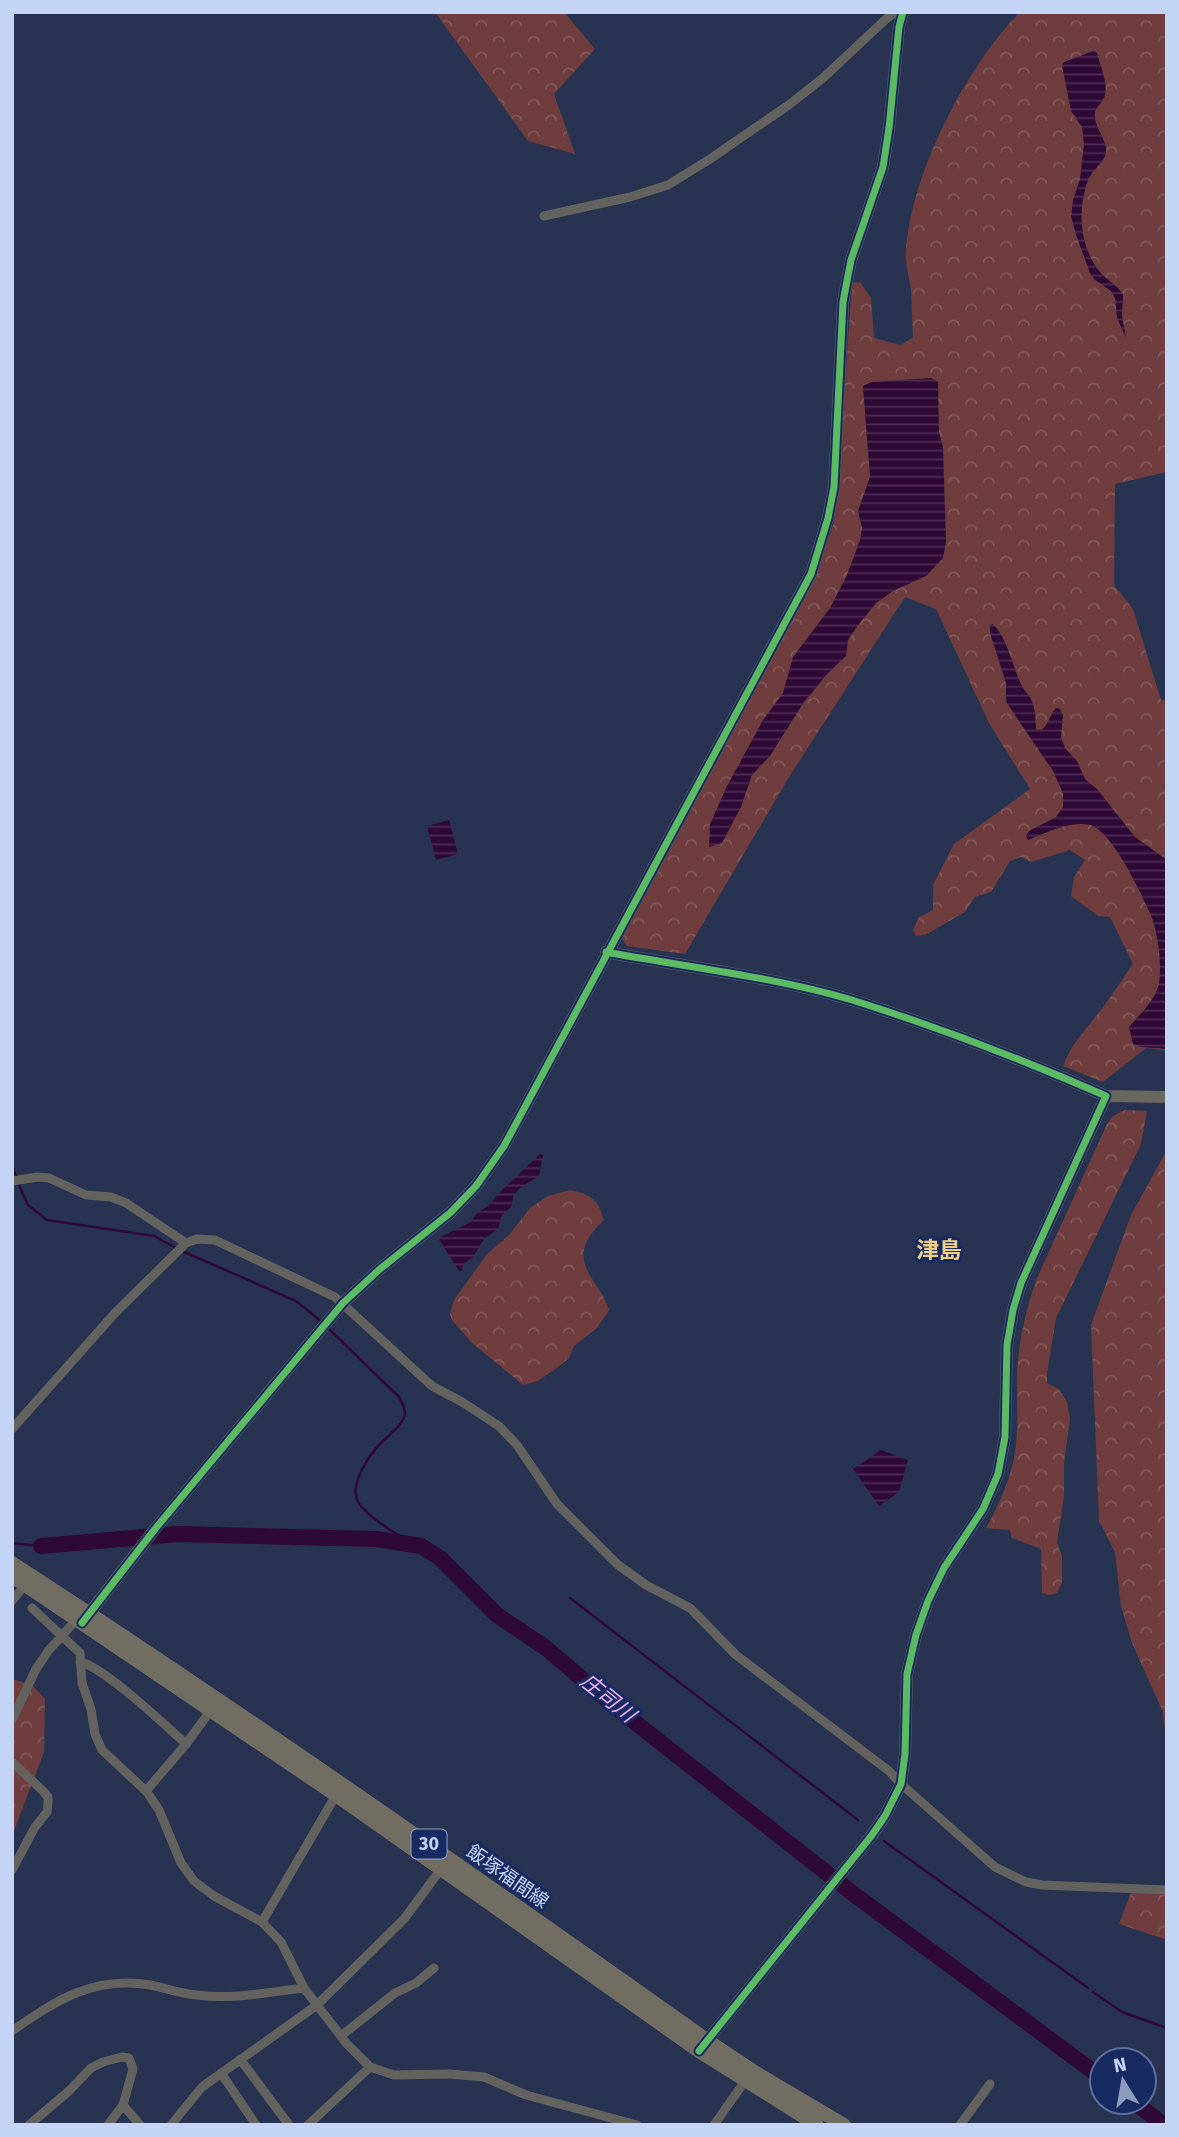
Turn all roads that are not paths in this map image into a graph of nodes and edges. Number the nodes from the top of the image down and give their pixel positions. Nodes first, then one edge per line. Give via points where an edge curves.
1 (895, 12) edge
2 (903, 12) edge
3 (544, 216) dead end
4 (606, 953) junction
5 (1111, 1096) junction
6 (1167, 1097) edge
7 (12, 1181) edge
8 (186, 1243) junction
9 (343, 1303) junction
10 (12, 1429) edge
11 (12, 1563) edge
12 (12, 1576) edge
13 (25, 1585) junction
14 (12, 1601) edge
15 (32, 1608) dead end
16 (83, 1618) junction
17 (62, 1635) junction
18 (80, 1662) junction
19 (211, 1710) junction
20 (12, 1720) edge
21 (186, 1744) junction
22 (12, 1762) edge
23 (901, 1784) junction
24 (146, 1791) junction
25 (336, 1795) junction
26 (441, 1869) junction
27 (12, 1870) edge
28 (1167, 1890) edge
29 (262, 1922) junction
30 (434, 1968) dead end
31 (304, 1988) junction
32 (317, 2005) junction
33 (12, 2031) edge
34 (341, 2036) junction
35 (704, 2046) junction
36 (240, 2059) junction
37 (370, 2067) junction
38 (221, 2073) junction
39 (745, 2081) junction
40 (990, 2084) dead end
41 (123, 2105) junction
42 (29, 2125) edge
43 (108, 2125) edge
44 (140, 2125) edge
45 (171, 2125) edge
46 (256, 2125) edge
47 (289, 2125) edge
48 (308, 2125) edge
49 (637, 2125) edge
50 (714, 2125) edge
51 (817, 2125) edge
52 (844, 2125) edge
53 (960, 2125) edge

1 - 3 street via 790,104 668,185
2 - 4 street via 883,167 851,260 843,302 834,487 820,546 811,574
4 - 5 street via 851,1000
4 - 9 street via 504,1146 476,1186
5 - 6 street
5 - 23 street via 1021,1283 1005,1371 1005,1437 998,1474 983,1509 933,1590 916,1635 907,1674
7 - 8 street via 49,1178 86,1195 111,1197
8 - 9 street via 215,1240
8 - 10 street via 115,1313
9 - 16 street
9 - 23 street via 432,1386 499,1426 557,1504 617,1564 690,1608 736,1656 889,1770
11 - 16 main road, 飯塚福間線 / 30
12 - 13 main road, 飯塚福間線 / 30
13 - 14 street
13 - 16 main road, 飯塚福間線 / 30
15 - 17 street
16 - 17 street
16 - 19 main road, 飯塚福間線 / 30
16 - 35 main road, 飯塚福間線 / 30 via 392,1818
17 - 18 street via 80,1653
17 - 20 street via 36,1669
18 - 21 street via 111,1680
18 - 24 street via 102,1750
19 - 21 street
19 - 25 main road, 飯塚福間線 / 30
21 - 24 street
22 - 27 street via 48,1797 47,1812
23 - 28 street via 995,1867 1012,1876 1042,1885
23 - 35 street via 885,1816
24 - 29 street via 194,1881
25 - 26 main road, 飯塚福間線 / 30
25 - 29 street
26 - 32 street via 404,1919
26 - 35 main road, 飯塚福間線 / 30
29 - 31 street via 281,1942
30 - 34 street
31 - 32 street
31 - 33 street via 218,1997 148,1984 99,1986 55,2001
32 - 34 street
32 - 36 street
34 - 37 street
35 - 39 main road, 飯塚福間線 / 30
35 - 52 main road, 飯塚福間線 / 30
36 - 38 street
36 - 47 street
37 - 48 street
37 - 49 street via 394,2075 484,2077 526,2095
38 - 45 street via 202,2087
38 - 46 street
39 - 50 street
39 - 51 main road, 飯塚福間線 / 30
40 - 53 street
41 - 42 street via 133,2069 129,2058 122,2057 91,2068
41 - 43 street
41 - 44 street

